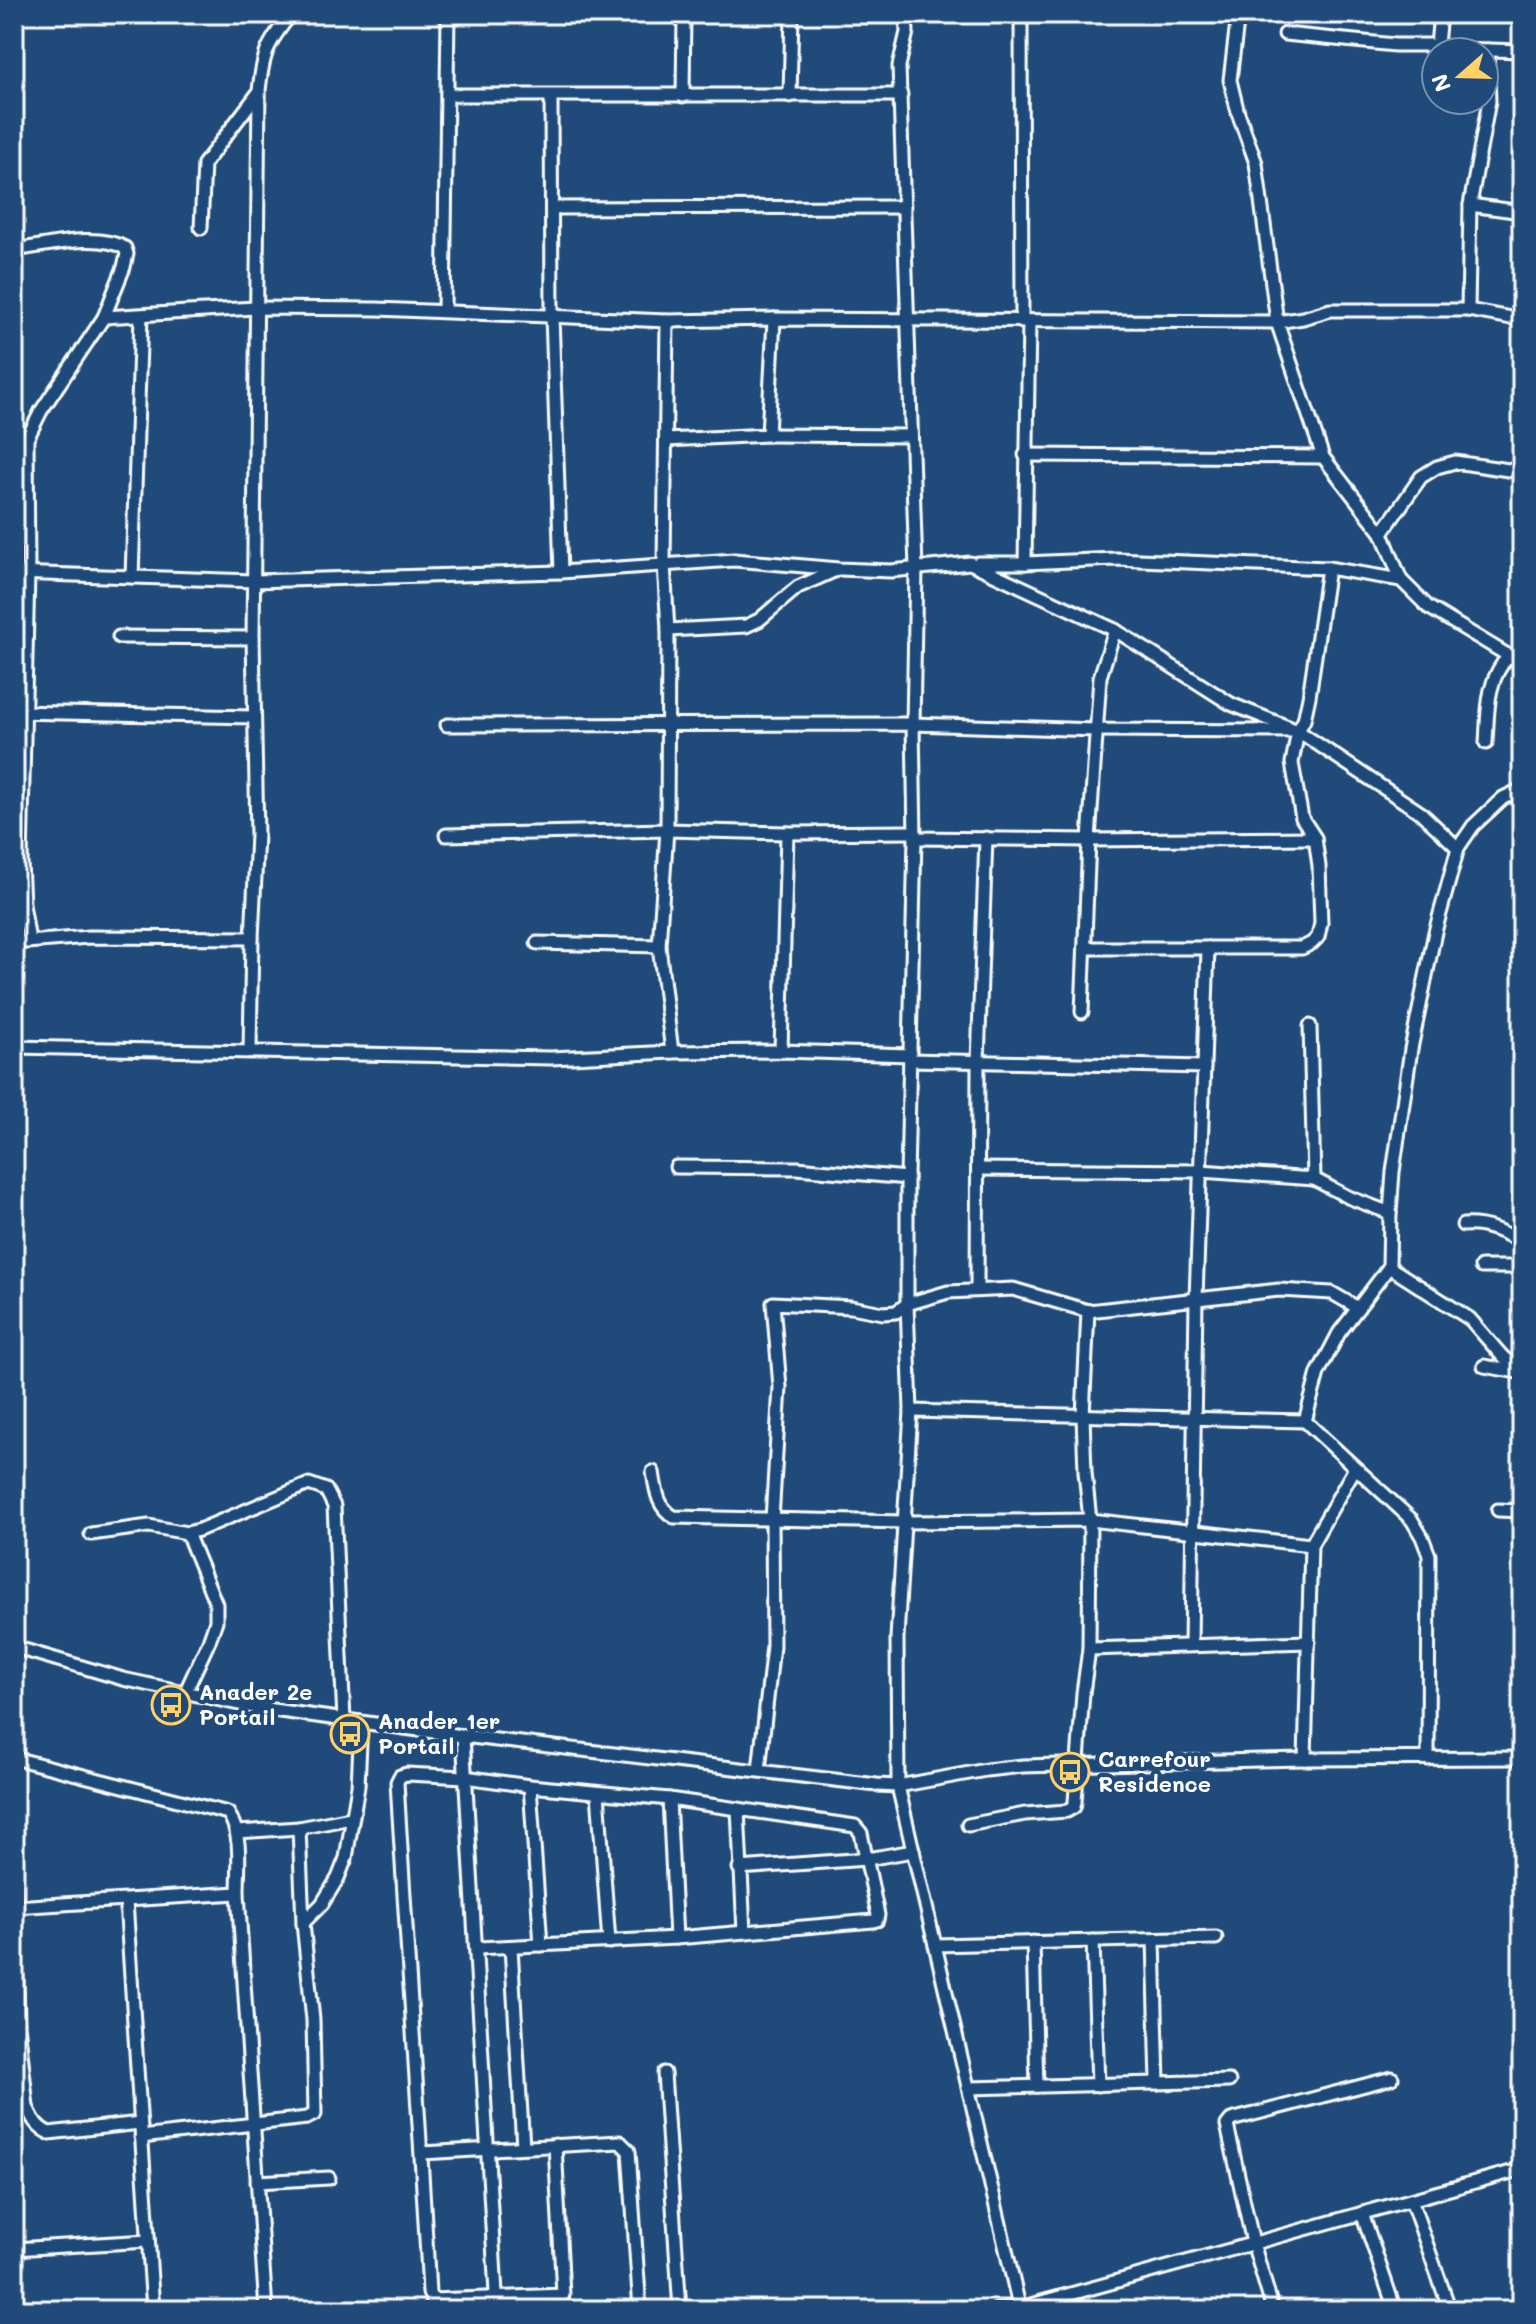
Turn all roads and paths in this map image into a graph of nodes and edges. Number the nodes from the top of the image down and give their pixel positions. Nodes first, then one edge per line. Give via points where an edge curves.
1 (291, 14) edge
2 (448, 14) edge
3 (684, 14) edge
4 (792, 14) edge
5 (906, 14) edge
6 (1021, 14) edge
7 (1238, 14) edge
8 (1440, 14) edge
9 (1285, 34) dead end
10 (1438, 36) edge
11 (1420, 45) edge
12 (1500, 50) edge
13 (1522, 51) edge
14 (259, 91) junction
15 (447, 95) junction
16 (901, 95) junction
17 (551, 96) junction
18 (683, 96) junction
19 (790, 96) junction
20 (1487, 116) edge
21 (1470, 205) junction
22 (904, 207) junction
23 (552, 208) junction
24 (1522, 212) edge
25 (201, 228) dead end
26 (14, 250) edge
27 (255, 308) junction
28 (1468, 310) junction
29 (444, 311) junction
30 (141, 316) junction
31 (552, 316) junction
32 (104, 317) junction
33 (774, 319) junction
34 (908, 319) junction
35 (1522, 320) edge
36 (667, 321) junction
37 (1025, 322) junction
38 (1277, 322) junction
39 (768, 435) junction
40 (911, 436) junction
41 (27, 439) junction
42 (666, 440) junction
43 (14, 442) edge
44 (1025, 455) junction
45 (1323, 457) junction
46 (1522, 472) edge
47 (1382, 533) junction
48 (970, 563) junction
49 (1025, 563) junction
50 (664, 564) junction
51 (1328, 568) junction
52 (839, 569) junction
53 (916, 569) junction
54 (561, 572) junction
55 (14, 573) edge
56 (28, 574) junction
57 (132, 577) junction
58 (1401, 580) junction
59 (254, 581) junction
60 (668, 630) junction
61 (1115, 630) junction
62 (119, 637) dead end
63 (253, 638) junction
64 (1509, 656) junction
65 (1522, 661) edge
66 (20, 712) edge
67 (254, 717) junction
68 (668, 724) junction
69 (913, 724) junction
70 (447, 725) dead end
71 (1096, 730) junction
72 (1298, 731) junction
73 (1486, 743) dead end
74 (1522, 789) edge
75 (19, 824) edge
76 (667, 830) junction
77 (787, 833) junction
78 (446, 835) dead end
79 (914, 835) junction
80 (986, 838) junction
81 (1315, 838) junction
82 (1089, 840) junction
83 (1458, 848) junction
84 (252, 938) junction
85 (29, 941) junction
86 (14, 943) edge
87 (537, 943) dead end
88 (659, 946) junction
89 (1085, 948) junction
90 (1208, 948) junction
91 (1082, 1012) dead end
92 (1310, 1026) dead end
93 (14, 1047) edge
94 (250, 1051) junction
95 (781, 1051) junction
96 (672, 1052) junction
97 (910, 1058) junction
98 (978, 1062) junction
99 (1204, 1067) junction
100 (676, 1167) dead end
101 (978, 1169) junction
102 (1201, 1171) junction
103 (907, 1178) junction
104 (1314, 1179) junction
105 (1390, 1213) junction
106 (1463, 1225) dead end
107 (1522, 1243) edge
108 (1389, 1267) junction
109 (1481, 1267) dead end
110 (1522, 1267) edge
111 (977, 1289) junction
112 (1196, 1299) junction
113 (907, 1304) junction
114 (1358, 1308) junction
115 (1088, 1311) junction
116 (1484, 1366) dead end
117 (1520, 1374) edge
118 (911, 1411) junction
119 (1083, 1416) junction
120 (1195, 1418) junction
121 (1305, 1421) junction
122 (1355, 1468) junction
123 (653, 1472) dead end
124 (1498, 1510) dead end
125 (1522, 1511) edge
126 (772, 1519) junction
127 (1090, 1520) junction
128 (905, 1522) junction
129 (1194, 1532) junction
130 (187, 1533) junction
131 (91, 1534) dead end
132 (1311, 1545) junction
133 (1309, 1642) junction
134 (1191, 1645) junction
135 (14, 1647) edge
136 (1089, 1649) junction
137 (185, 1693) junction
138 (344, 1720) junction
139 (361, 1722) junction
140 (463, 1736) junction
141 (14, 1758) edge
142 (1522, 1758) edge
143 (1305, 1759) junction
144 (1428, 1759) junction
145 (1077, 1764) junction
146 (759, 1770) junction
147 (465, 1777) junction
148 (530, 1786) junction
149 (898, 1786) junction
150 (598, 1793) junction
151 (669, 1799) junction
152 (738, 1809) junction
153 (351, 1818) junction
154 (968, 1825) dead end
155 (299, 1828) junction
156 (237, 1832) junction
157 (913, 1851) junction
158 (867, 1859) junction
159 (739, 1868) junction
160 (14, 1882) edge
161 (238, 1893) junction
162 (126, 1901) junction
163 (14, 1907) edge
164 (303, 1923) junction
165 (744, 1932) junction
166 (676, 1938) junction
167 (1216, 1938) dead end
168 (1154, 1940) junction
169 (1093, 1941) junction
170 (609, 1942) junction
171 (1033, 1942) junction
172 (541, 1945) junction
173 (935, 1945) junction
174 (511, 1947) junction
175 (477, 1948) junction
176 (16, 2024) edge
177 (664, 2073) dead end
178 (1392, 2078) dead end
179 (1229, 2081) dead end
180 (1158, 2083) junction
181 (1098, 2085) junction
182 (1037, 2086) junction
183 (968, 2088) junction
184 (140, 2123) junction
185 (255, 2124) junction
186 (141, 2137) junction
187 (555, 2145) junction
188 (523, 2147) junction
189 (489, 2150) junction
190 (422, 2153) junction
191 (1522, 2169) edge
192 (329, 2178) dead end
193 (257, 2182) junction
194 (1411, 2200) junction
195 (1362, 2213) junction
196 (148, 2241) junction
197 (1253, 2243) junction
198 (14, 2249) edge
199 (496, 2304) edge
200 (1020, 2309) edge
201 (153, 2310) edge
202 (266, 2310) edge
203 (640, 2310) edge
204 (680, 2310) edge
205 (996, 2310) edge
206 (1273, 2310) edge
207 (1395, 2310) edge
208 (1450, 2310) edge

1 - 14 street via 269,42
2 - 15 street
3 - 18 street
4 - 19 street
5 - 16 street
6 - 37 street
7 - 38 street via 1230,80 1256,163
8 - 10 street
9 - 11 street
12 - 13 street
14 - 25 street via 204,164
14 - 27 street
15 - 17 street
15 - 29 street
16 - 19 street
16 - 22 street
17 - 18 street
17 - 23 street
18 - 19 street
20 - 21 street
21 - 24 street
21 - 28 street
22 - 23 street
22 - 34 street
23 - 31 street
26 - 32 street via 100,240 125,248 124,267
27 - 29 street
27 - 30 street
27 - 59 street
28 - 35 street
28 - 38 street via 1330,310
29 - 31 street
30 - 32 street
30 - 57 street
31 - 36 street
31 - 54 street
32 - 41 street
33 - 34 street
33 - 36 street
33 - 39 street
34 - 37 street
34 - 40 street
36 - 42 street
37 - 38 street
37 - 44 street
38 - 45 street
39 - 40 street
39 - 42 street
40 - 53 street
41 - 43 street
41 - 56 street
42 - 50 street
44 - 45 street
44 - 49 street
45 - 47 street
46 - 47 street via 1455,462 1437,467 1421,477
47 - 58 street
48 - 49 street
48 - 53 street
48 - 61 street
49 - 51 street via 1116,559
50 - 52 street via 734,560
50 - 54 street
50 - 60 street
51 - 58 street
51 - 72 street via 1309,697
52 - 53 street
52 - 60 street via 798,587 746,626
53 - 69 street
54 - 59 street
55 - 56 street
56 - 57 street
56 - 66 street
57 - 59 street
58 - 64 street via 1428,607
59 - 63 street
60 - 68 street
61 - 71 street via 1100,677
61 - 72 street via 1231,704
62 - 63 street
63 - 67 street
64 - 65 street
64 - 73 street via 1492,682
66 - 67 street
66 - 75 street
67 - 84 street via 257,835
68 - 69 street
68 - 70 street
68 - 76 street
69 - 71 street
69 - 79 street
71 - 72 street
71 - 82 street
72 - 81 street via 1292,763 1295,785 1302,818
72 - 83 street via 1421,813
74 - 83 street via 1503,798
75 - 85 street
76 - 77 street
76 - 78 street
76 - 88 street
77 - 79 street
77 - 95 street
79 - 80 street
79 - 97 street
80 - 82 street
80 - 98 street
81 - 82 street
81 - 90 street via 1318,937 1302,948
82 - 89 street
83 - 105 street via 1411,1049
84 - 85 street
84 - 94 street
85 - 86 street
87 - 88 street
88 - 96 street
89 - 90 street
89 - 91 street
90 - 99 street
92 - 104 street
93 - 94 street
94 - 96 street via 551,1058
95 - 96 street
95 - 97 street
97 - 98 street
97 - 103 street
98 - 99 street
98 - 101 street
99 - 102 street
100 - 103 street via 797,1168
101 - 102 street
101 - 111 street
102 - 104 street
102 - 112 street
103 - 113 street
104 - 105 street
105 - 108 street
106 - 107 street via 1485,1226
108 - 114 street
108 - 117 street via 1470,1319
109 - 110 street
111 - 113 street
111 - 115 street via 1013,1289
112 - 114 street via 1279,1290 1332,1293
112 - 115 street
112 - 120 street
113 - 118 street
113 - 126 street via 883,1313 773,1303 780,1387
114 - 121 street via 1318,1373
115 - 119 street
116 - 117 street
118 - 119 street
118 - 128 street
119 - 120 street
119 - 127 street
120 - 121 street
120 - 129 street
121 - 122 street
122 - 132 street
122 - 144 street via 1412,1520 1429,1555
123 - 126 street via 663,1511 674,1517
124 - 125 street
126 - 128 street
126 - 146 street via 773,1646
127 - 128 street
127 - 129 street
127 - 136 street
128 - 149 street via 897,1638
129 - 132 street
129 - 134 street
130 - 131 street via 149,1526
130 - 137 street via 216,1604 216,1621
130 - 138 street via 309,1484 326,1490 334,1506
132 - 133 street
133 - 134 street
133 - 143 street
134 - 136 street
135 - 137 street
136 - 145 street
137 - 138 street
138 - 139 street
139 - 140 street
139 - 153 street
140 - 146 street
140 - 147 street
141 - 156 street via 228,1813
142 - 144 street
143 - 144 street
143 - 145 street
145 - 149 street via 986,1770
145 - 154 street via 1074,1807 1067,1811
146 - 149 street
147 - 148 street
147 - 175 street
147 - 190 street via 407,1774 397,1782
148 - 150 street
148 - 172 street
149 - 157 street
150 - 151 street
150 - 170 street
151 - 152 street
151 - 166 street
152 - 158 street via 855,1826
152 - 159 street
153 - 155 street
153 - 164 street via 338,1878
155 - 156 street
155 - 164 street
156 - 161 street
157 - 158 street
157 - 173 street
158 - 159 street
158 - 165 street via 877,1920
159 - 165 street
160 - 163 street
161 - 162 street
161 - 185 street
162 - 163 street
162 - 184 street
163 - 176 street
164 - 185 street via 315,2114
165 - 166 street
166 - 170 street
167 - 168 street
168 - 169 street
168 - 180 street
169 - 171 street
169 - 181 street
170 - 172 street
171 - 173 street
171 - 182 street
172 - 174 street
173 - 183 street
174 - 175 street
174 - 188 street
175 - 189 street
176 - 184 street via 27,2107 38,2128 49,2133
177 - 204 street
178 - 197 street via 1229,2122
179 - 180 street
180 - 181 street
181 - 182 street
182 - 183 street
183 - 200 street
184 - 186 street
185 - 186 street
185 - 193 street
186 - 196 street
187 - 188 street
187 - 199 street via 563,2295
187 - 203 street via 620,2142 629,2151
188 - 189 street
189 - 190 street
189 - 199 street
190 - 199 street via 429,2297
191 - 194 street
192 - 193 street
193 - 202 street
194 - 195 street
194 - 208 street
195 - 197 street
195 - 207 street
196 - 198 street
196 - 201 street
197 - 200 street
197 - 206 street
200 - 205 street

